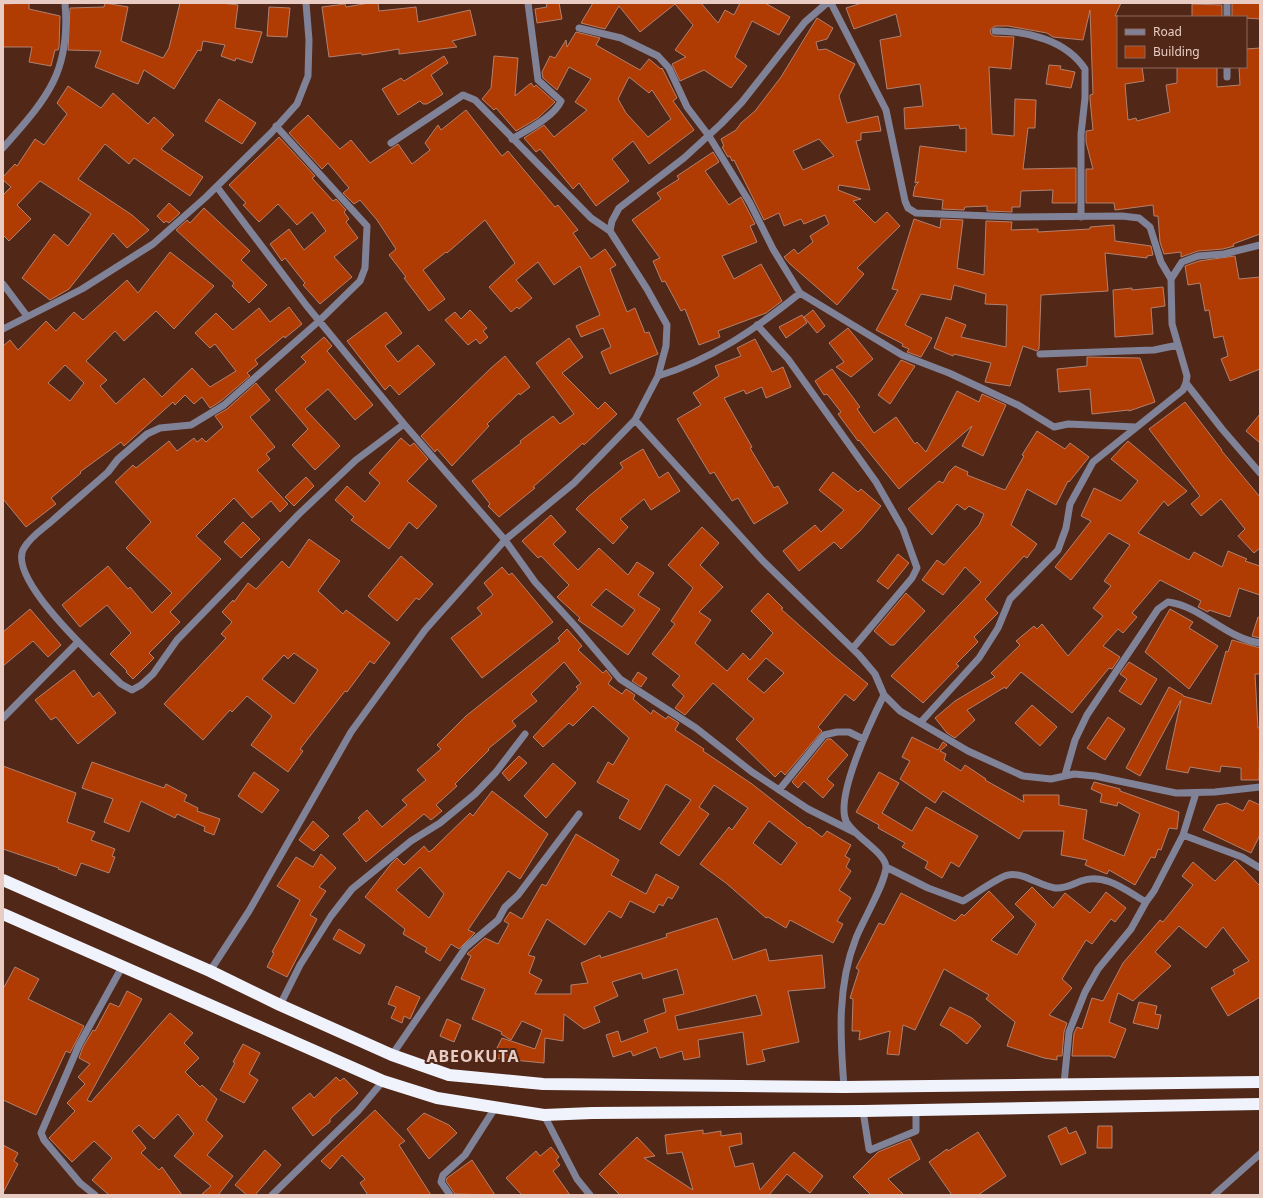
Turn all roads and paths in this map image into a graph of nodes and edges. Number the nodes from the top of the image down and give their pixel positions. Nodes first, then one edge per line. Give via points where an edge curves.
1 (65, 3) edge
2 (306, 3) edge
3 (528, 3) edge
4 (827, 3) edge
5 (831, 3) edge
6 (1227, 3) edge
7 (1227, 16) edge
8 (579, 28) dead end
9 (995, 31) dead end
10 (1227, 68) edge
11 (1227, 77) dead end
12 (276, 126) junction
13 (709, 136) junction
14 (512, 139) junction
15 (391, 144) dead end
16 (3, 148) edge
17 (217, 187) junction
18 (1081, 217) junction
19 (610, 231) junction
20 (1260, 245) edge
21 (1171, 279) junction
22 (3, 284) edge
23 (800, 293) junction
24 (27, 316) junction
25 (319, 321) junction
26 (757, 325) junction
27 (3, 329) edge
28 (1178, 345) junction
29 (1040, 354) dead end
30 (658, 376) junction
31 (1186, 383) junction
32 (635, 420) junction
33 (404, 424) junction
34 (1136, 427) junction
35 (1260, 473) edge
36 (505, 540) junction
37 (78, 642) junction
38 (1260, 643) edge
39 (853, 648) junction
40 (884, 695) junction
41 (3, 718) edge
42 (920, 723) junction
43 (525, 734) dead end
44 (863, 739) junction
45 (1066, 775) junction
46 (1260, 787) edge
47 (779, 790) junction
48 (1196, 793) junction
49 (579, 814) dead end
50 (854, 832) junction
51 (1183, 835) junction
52 (886, 867) junction
53 (1260, 868) edge
54 (3, 880) edge
55 (1146, 902) junction
56 (3, 914) edge
57 (122, 967) junction
58 (210, 971) junction
59 (280, 1005) junction
60 (392, 1055) junction
61 (383, 1081) junction
62 (1260, 1082) edge
63 (1064, 1084) junction
64 (844, 1087) junction
65 (1260, 1104) edge
66 (495, 1108) junction
67 (916, 1110) junction
68 (863, 1111) junction
69 (544, 1115) junction
70 (1260, 1154) edge
71 (95, 1195) edge
72 (272, 1195) edge
73 (450, 1195) edge
74 (590, 1195) edge
75 (1214, 1195) edge

1 - 16 street via 67,18 64,54 52,86
2 - 12 street via 308,76 297,104
3 - 14 street via 538,80 561,101 559,107
4 - 13 street via 805,22 742,102
5 - 18 street via 886,110 899,179 908,208 916,213
6 - 7 street
8 - 13 street via 621,38 658,56 669,68 687,106
9 - 18 street via 1015,31 1056,44 1071,54 1085,69 1081,134
10 - 11 street
12 - 17 street
12 - 25 street via 367,226 365,268 360,281
13 - 19 street via 619,208 612,220
13 - 23 street
14 - 15 street via 475,100 463,95
14 - 19 street via 591,218
17 - 24 street via 153,244 82,289
17 - 25 street
18 - 21 street via 1139,218 1150,227 1161,262
19 - 30 street via 667,325 666,346
20 - 21 street via 1224,254 1198,256 1182,262
21 - 28 street via 1172,324
22 - 24 street
23 - 26 street via 769,319
23 - 34 street via 902,355 949,373 1018,405 1054,427 1068,424
24 - 27 street
25 - 33 street
25 - 37 street via 224,405 190,425 160,428 147,434 118,459 108,472 34,535 23,549 20,560 28,578 49,611
26 - 30 street via 686,368
26 - 39 street via 788,359 876,482 914,553 918,568 912,578
28 - 29 street via 1154,350
28 - 31 street via 1187,376
30 - 32 street
31 - 34 street via 1182,390
31 - 35 street
32 - 36 street via 574,483
32 - 39 street via 762,560
33 - 36 street
33 - 37 street via 356,460 299,514 177,640 153,674 141,685 132,690 121,684
34 - 42 street via 1093,462 1070,504 1066,528 1058,550 1010,599 998,628 979,658
36 - 47 street via 535,582 620,679 696,728
36 - 58 street via 425,630 351,732 249,911
37 - 41 street
38 - 45 street via 1234,636 1180,603 1168,602 1158,609 1087,715 1075,740
39 - 40 street via 875,674
40 - 42 street via 900,711
40 - 44 street
42 - 45 street via 968,751 1023,776 1051,779
43 - 59 street via 476,794 352,888 300,964
44 - 47 street via 849,732 824,735
44 - 50 street via 845,800 846,820
45 - 48 street via 1095,776 1176,793
46 - 48 street
47 - 50 street
48 - 51 street
49 - 60 street via 518,895 505,906 498,920 466,947
50 - 52 street via 884,860
51 - 53 street via 1242,856
51 - 55 street
52 - 55 street via 928,888 963,901 1007,874 1055,888 1070,886 1082,880 1102,879 1116,884
52 - 64 street via 845,971 840,1009
54 - 58 highway
55 - 63 street via 1131,929 1098,969 1085,992 1069,1032
56 - 57 highway
57 - 61 highway
57 - 71 street via 79,1045 41,1133 80,1183
58 - 59 highway
59 - 60 highway
60 - 64 highway via 449,1075 543,1084
61 - 66 highway via 437,1098
61 - 72 street via 358,1111
62 - 63 highway
63 - 64 highway
65 - 67 highway
66 - 69 highway
66 - 73 street via 465,1154 443,1175 441,1182
67 - 68 highway
67 - 68 street via 916,1131 870,1150
68 - 69 highway
69 - 74 street via 577,1179
70 - 75 street

